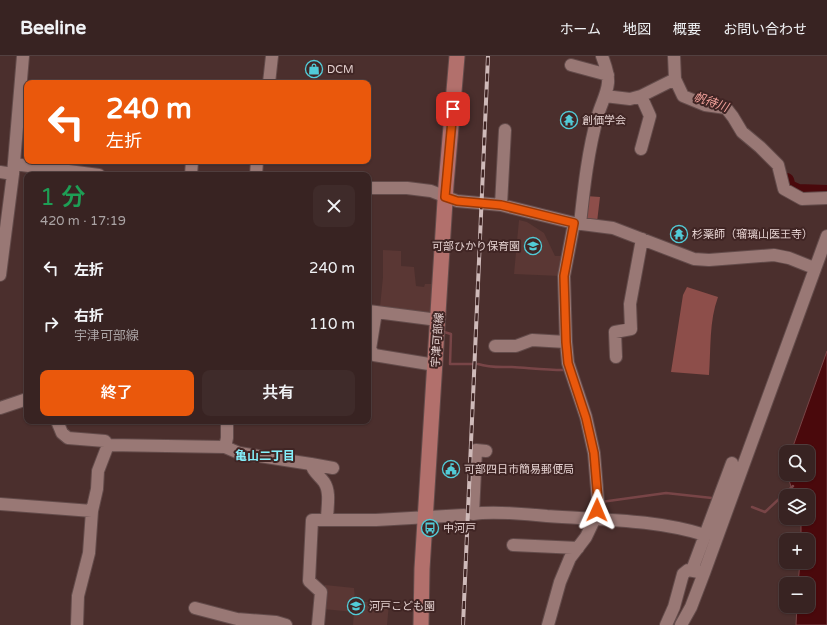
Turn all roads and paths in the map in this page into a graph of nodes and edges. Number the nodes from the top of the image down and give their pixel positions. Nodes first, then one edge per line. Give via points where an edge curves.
1 (23, 56) edge
2 (272, 56) edge
3 (457, 56) edge
4 (602, 56) edge
5 (674, 56) edge
6 (570, 65) dead end
7 (608, 75) junction
8 (675, 79) junction
9 (268, 80) edge
10 (605, 96) junction
11 (641, 96) junction
12 (505, 130) dead end
13 (641, 150) dead end
14 (13, 169) junction
15 (0, 172) edge
16 (56, 172) edge
17 (371, 188) edge
18 (445, 197) junction
19 (827, 198) edge
20 (501, 205) junction
21 (577, 223) junction
22 (827, 236) edge
23 (642, 239) junction
24 (814, 268) junction
25 (0, 275) edge
26 (372, 312) edge
27 (438, 320) junction
28 (371, 325) edge
29 (566, 342) junction
30 (495, 346) dead end
31 (371, 353) edge
32 (616, 357) dead end
33 (435, 365) junction
34 (24, 400) edge
35 (0, 408) edge
36 (58, 424) edge
37 (227, 424) edge
38 (108, 445) junction
39 (225, 447) junction
40 (486, 450) dead end
41 (732, 463) dead end
42 (311, 464) junction
43 (333, 468) dead end
44 (0, 504) edge
45 (92, 511) junction
46 (464, 515) dead end
47 (426, 518) junction
48 (596, 518) junction
49 (327, 520) junction
50 (705, 535) junction
51 (514, 545) dead end
52 (578, 548) junction
53 (698, 572) junction
54 (195, 608) dead end
55 (77, 625) edge
56 (286, 625) edge
57 (318, 625) edge
58 (421, 625) edge
59 (548, 625) edge
60 (666, 625) edge
61 (681, 625) edge

1 - 14 street
2 - 9 street
3 - 18 main road, 宇津可部線
4 - 7 street
5 - 8 street
6 - 7 street
7 - 10 street
8 - 11 street
8 - 19 street via 683,96 705,105 726,108 742,132 778,165 784,190 802,199
10 - 11 street via 630,99
10 - 21 street via 592,140
11 - 13 street via 650,116
12 - 20 street
14 - 15 street
14 - 16 street
14 - 25 street
17 - 18 street via 407,188 431,191
18 - 20 street via 457,201
18 - 27 main road, 宇津可部線
20 - 21 street
21 - 23 street via 613,228
21 - 29 street via 564,276
22 - 24 street
23 - 24 street via 694,259 774,255
23 - 32 street via 630,304 631,329 615,332
24 - 53 street via 778,371
26 - 27 street
26 - 28 street
27 - 33 main road, 宇津可部線
29 - 30 street via 532,340 516,346
29 - 48 street via 568,363 586,418 594,453 598,501
31 - 33 street
33 - 47 main road, 宇津可部線
34 - 35 street
36 - 38 street via 68,438 105,441
37 - 39 street
38 - 39 street
38 - 45 street via 98,471
39 - 42 street via 239,453
40 - 48 street via 476,450 473,514
41 - 50 street
42 - 43 street
42 - 49 street via 327,490
44 - 45 street
45 - 55 street via 89,553 78,596
46 - 47 street
47 - 49 street
47 - 58 main road, 宇津可部線
48 - 50 street via 678,526
48 - 52 street
49 - 57 street via 312,520 309,581 321,592
50 - 53 street
51 - 52 street
52 - 59 street via 570,558 560,582
53 - 60 street via 686,571 683,574
53 - 61 street via 691,607
54 - 56 street via 237,619

